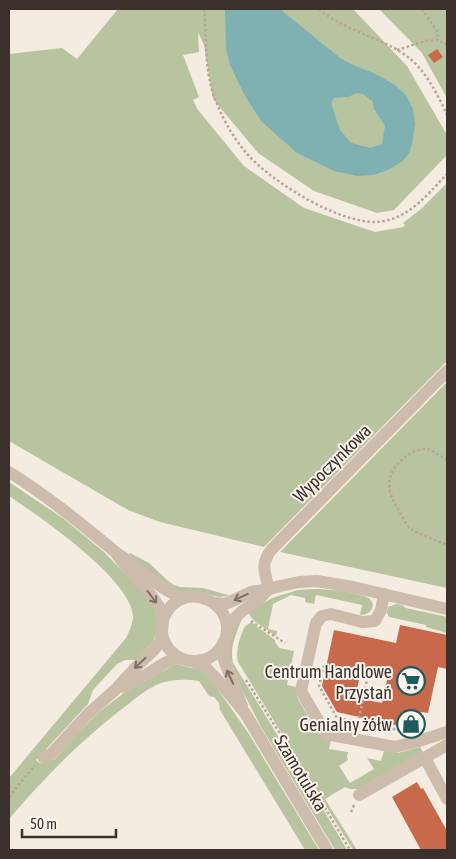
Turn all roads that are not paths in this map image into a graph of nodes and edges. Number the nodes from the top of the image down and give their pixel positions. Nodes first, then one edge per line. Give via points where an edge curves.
1 (447, 371) edge
2 (9, 472) edge
3 (115, 552) junction
4 (269, 589) junction
5 (384, 594) junction
6 (186, 597) junction
7 (214, 603) junction
8 (447, 609) edge
9 (163, 619) junction
10 (226, 633) junction
11 (162, 634) junction
12 (186, 660) junction
13 (115, 690) junction
14 (245, 713) junction
15 (447, 732) edge
16 (447, 745) edge
17 (43, 757) road end
18 (425, 758) junction
19 (359, 795) dead end
20 (447, 799) edge
21 (327, 850) edge

1 - 4 street, Wypoczynkowa via 271,550 263,566
2 - 3 street via 63,509
3 - 6 street via 166,590
3 -> 9 street via 152,596
4 - 5 street via 317,581
4 -> 7 street via 251,592 224,604
4 - 10 street via 233,620
5 - 8 street
5 - 15 street via 375,621 362,622 330,614 316,622 301,691 326,734 395,748
6 - 7 street via 204,598
6 - 9 street via 175,603
7 - 10 street via 225,616
9 - 11 street
10 - 12 street via 220,650 215,654 204,660
14 -> 10 street, Szamotulska via 224,660
11 - 12 street via 173,653
11 -> 13 street via 154,650
12 - 13 street via 170,660
12 - 14 street, Szamotulska via 206,668
13 - 17 street via 51,754
14 - 21 street, Szamotulska
16 - 18 street
18 - 19 street
18 - 20 street

